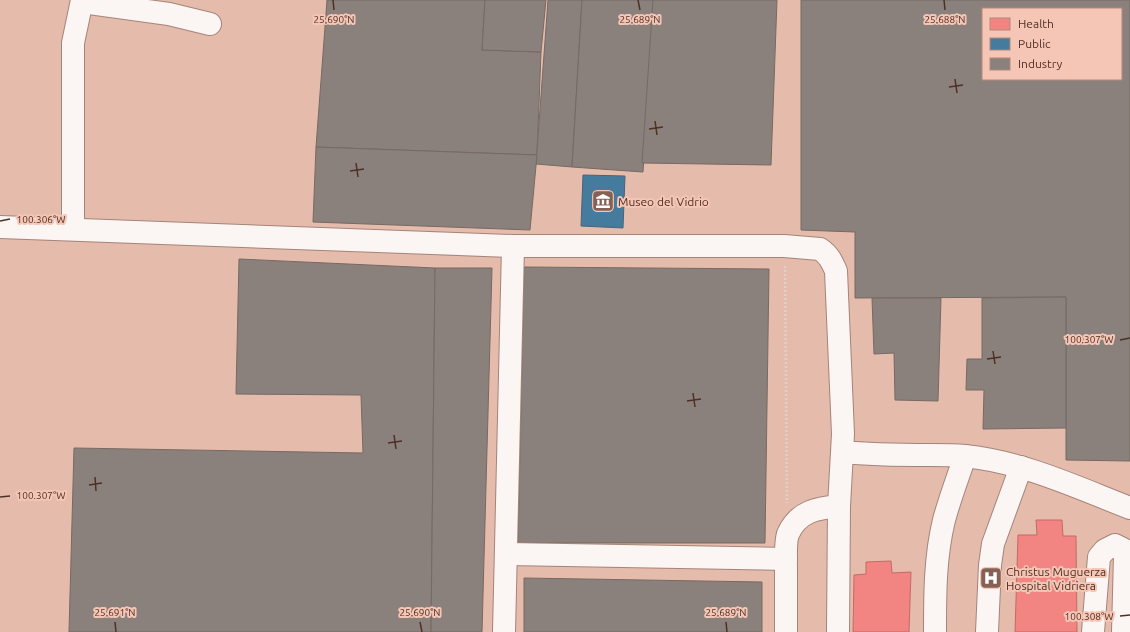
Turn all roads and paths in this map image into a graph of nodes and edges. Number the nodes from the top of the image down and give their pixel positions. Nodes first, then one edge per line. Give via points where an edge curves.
1 (82, 1) edge
2 (210, 24) dead end
3 (0, 227) edge
4 (73, 228) junction
5 (513, 246) junction
6 (784, 246) junction
7 (843, 452) junction
8 (966, 456) junction
9 (1021, 467) junction
10 (787, 503) dead end
11 (839, 506) junction
12 (1130, 508) edge
13 (506, 554) junction
14 (786, 558) junction
15 (504, 632) edge
16 (786, 632) edge
17 (838, 632) edge
18 (935, 632) edge
19 (987, 632) edge
20 (1093, 632) edge
21 (1123, 632) edge

1 - 2 lane via 169,14
1 - 4 lane via 73,43
3 - 4 lane
4 - 5 lane
5 - 6 lane
5 - 13 lane
6 - 7 lane via 825,252 832,260 836,271
6 - 10 path
7 - 8 lane
7 - 11 lane
8 - 9 lane
8 - 18 lane via 944,522 936,574
9 - 12 lane
9 - 19 lane via 993,544
11 - 14 lane via 821,508 800,518 788,534
11 - 17 lane
13 - 14 lane
13 - 15 lane
14 - 16 lane
20 - 21 lane via 1099,557 1115,545 1123,549 1125,555

